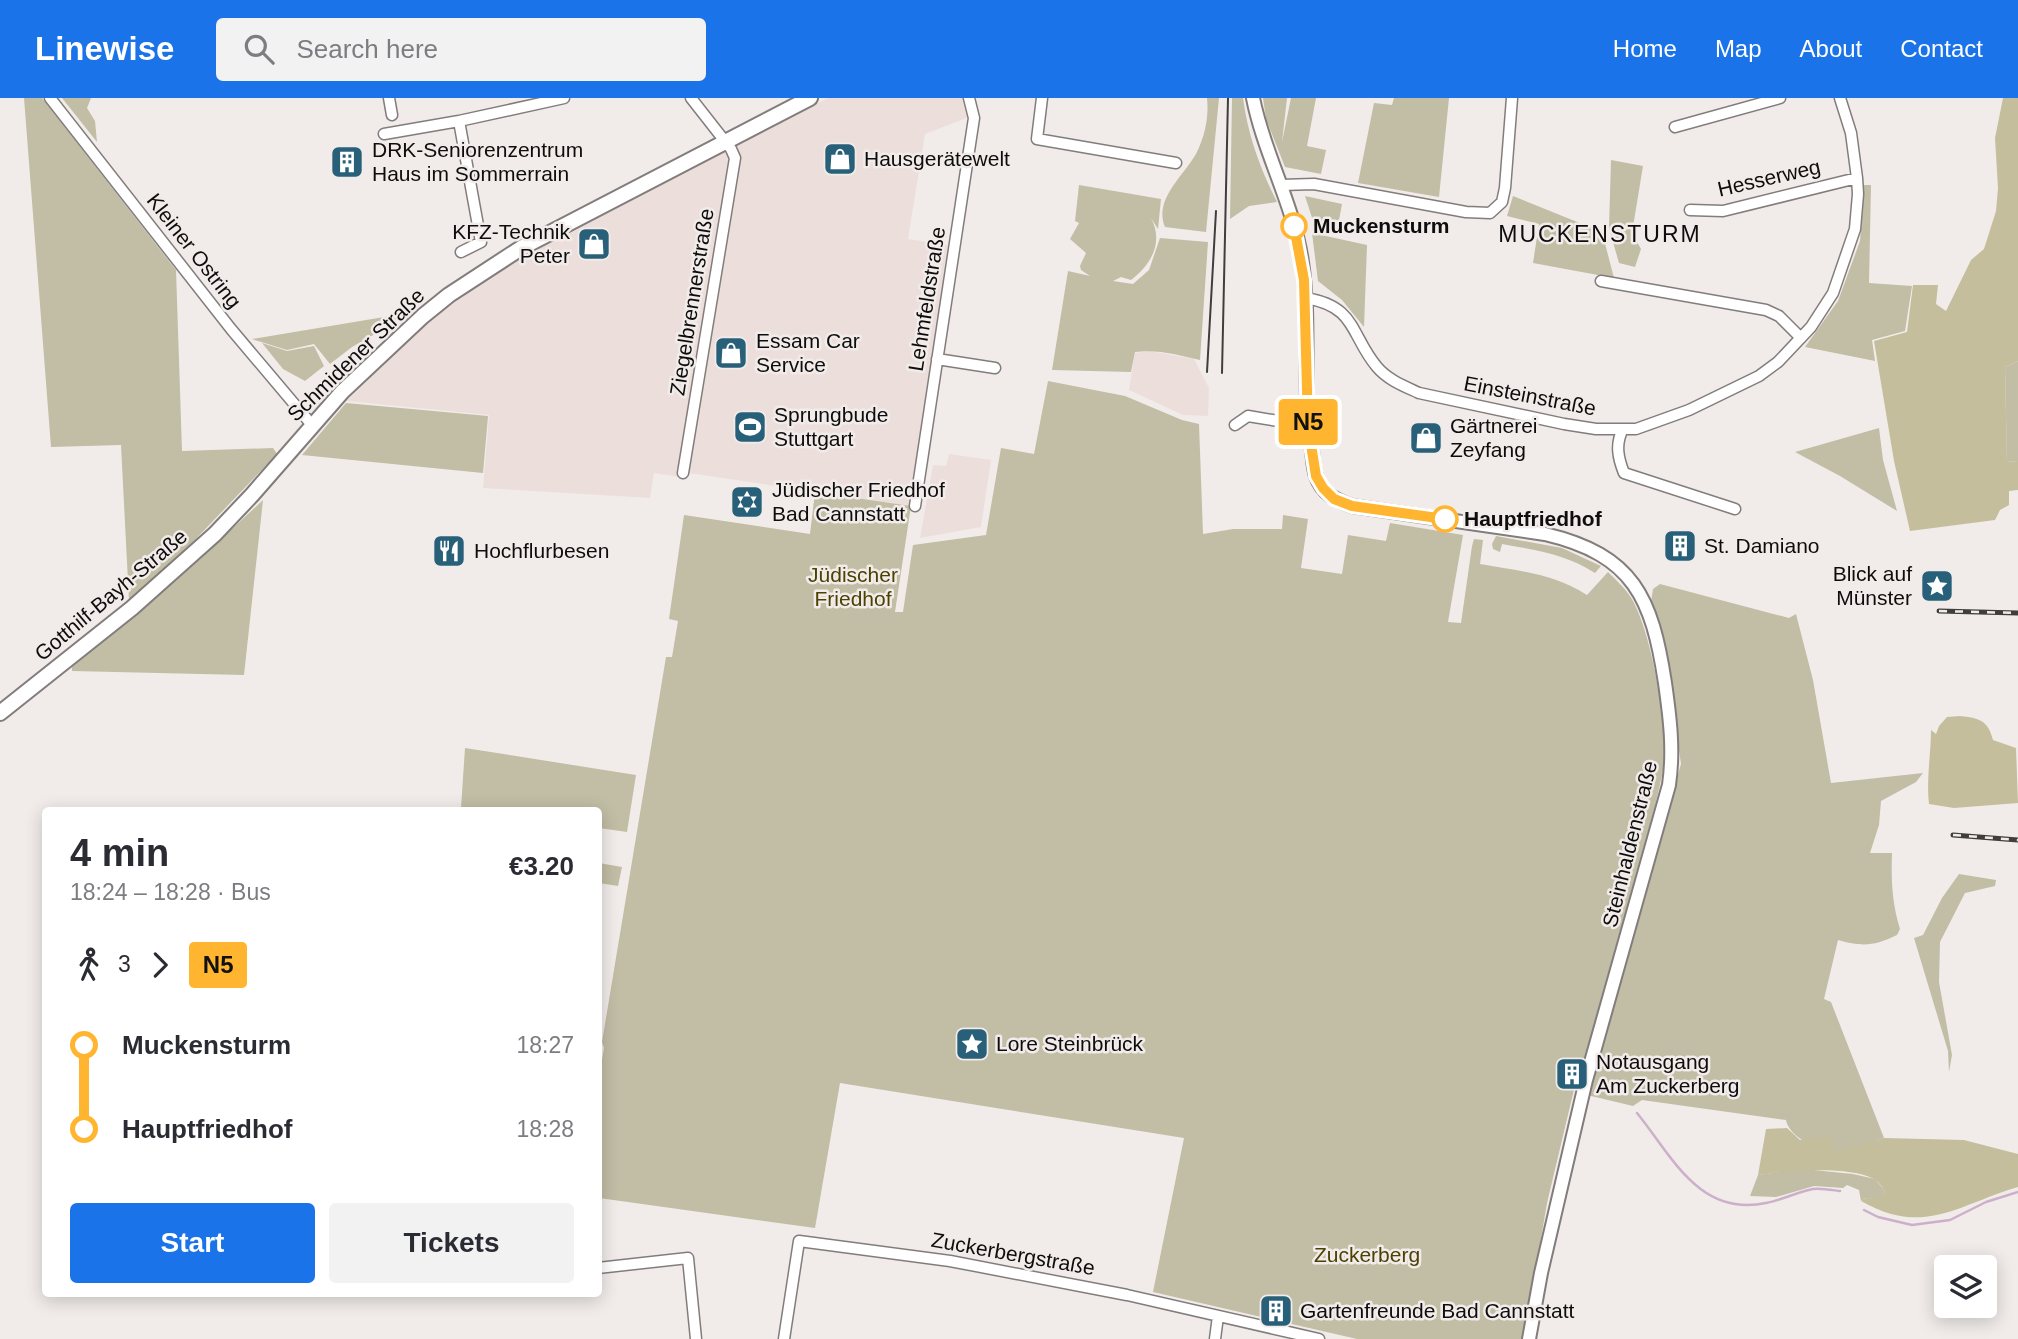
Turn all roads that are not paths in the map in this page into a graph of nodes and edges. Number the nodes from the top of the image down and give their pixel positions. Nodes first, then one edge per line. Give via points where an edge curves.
1 (50, 98) edge
2 (389, 98) edge
3 (564, 98) edge
4 (691, 98) edge
5 (810, 98) edge
6 (969, 98) edge
7 (1042, 98) edge
8 (1253, 98) edge
9 (1512, 98) edge
10 (1780, 98) edge
11 (1840, 98) edge
12 (392, 115) dead end
13 (459, 121) junction
14 (1675, 127) dead end
15 (750, 128) junction
16 (384, 134) dead end
17 (724, 141) junction
18 (735, 158) junction
19 (1176, 163) dead end
20 (1857, 177) junction
21 (1281, 185) junction
22 (1690, 210) dead end
23 (461, 252) dead end
24 (1601, 281) dead end
25 (1305, 298) junction
26 (1801, 338) junction
27 (937, 359) junction
28 (995, 368) dead end
29 (312, 425) junction
30 (1235, 425) dead end
31 (1308, 426) junction
32 (1623, 429) junction
33 (683, 473) dead end
34 (915, 506) dead end
35 (1735, 509) dead end
36 (215, 534) joint
37 (0, 713) edge
38 (602, 1268) edge
39 (1218, 1316) junction
40 (696, 1339) edge
41 (784, 1339) edge
42 (1214, 1339) edge
43 (1319, 1339) edge
44 (1529, 1339) edge

1 - 29 street, Kleiner Ostring
2 - 12 street
3 - 13 street
4 - 17 street
5 - 15 main road, Schmidener Straße
6 - 27 street, Lehmfeldstraße via 974,118
7 - 19 street via 1037,139
8 - 21 street, Steinhaldenstraße
9 - 21 street via 1505,188 1502,202 1490,213 1314,184
10 - 14 street
11 - 20 street, Einsteinstraße
13 - 16 street
13 - 23 street via 481,242
15 - 17 main road, Schmidener Straße
15 - 18 street, Ziegelbrennerstraße via 740,140
17 - 18 street
17 - 29 main road, Schmidener Straße via 475,276 423,316
18 - 33 street, Ziegelbrennerstraße
20 - 22 street, Hesserweg via 1723,211
20 - 26 street, Einsteinstraße via 1855,229 1845,262 1833,293
21 - 25 street, Steinhaldenstraße via 1302,261
24 - 26 street via 1766,310
25 - 31 street, Steinhaldenstraße
25 - 32 street, Einsteinstraße via 1325,302 1346,317 1377,367 1419,393 1587,428
26 - 32 street, Einsteinstraße via 1759,376 1717,398 1636,429
27 - 28 street
27 - 34 street, Lehmfeldstraße
29 - 36 main road, Schmidener Straße
30 - 31 street via 1248,416
31 - 44 street, Steinhaldenstraße via 1316,476 1334,499 1352,506 1569,540 1623,571 1640,593 1657,635 1673,748 1669,785 1586,1080
32 - 35 street via 1618,460 1624,473
36 - 37 main road, Gotthilf-Bayh-Straße via 132,608
38 - 40 street via 688,1258
39 - 41 street, Zuckerbergstraße via 950,1261 799,1241
39 - 42 street
39 - 43 street, Zuckerbergstraße

